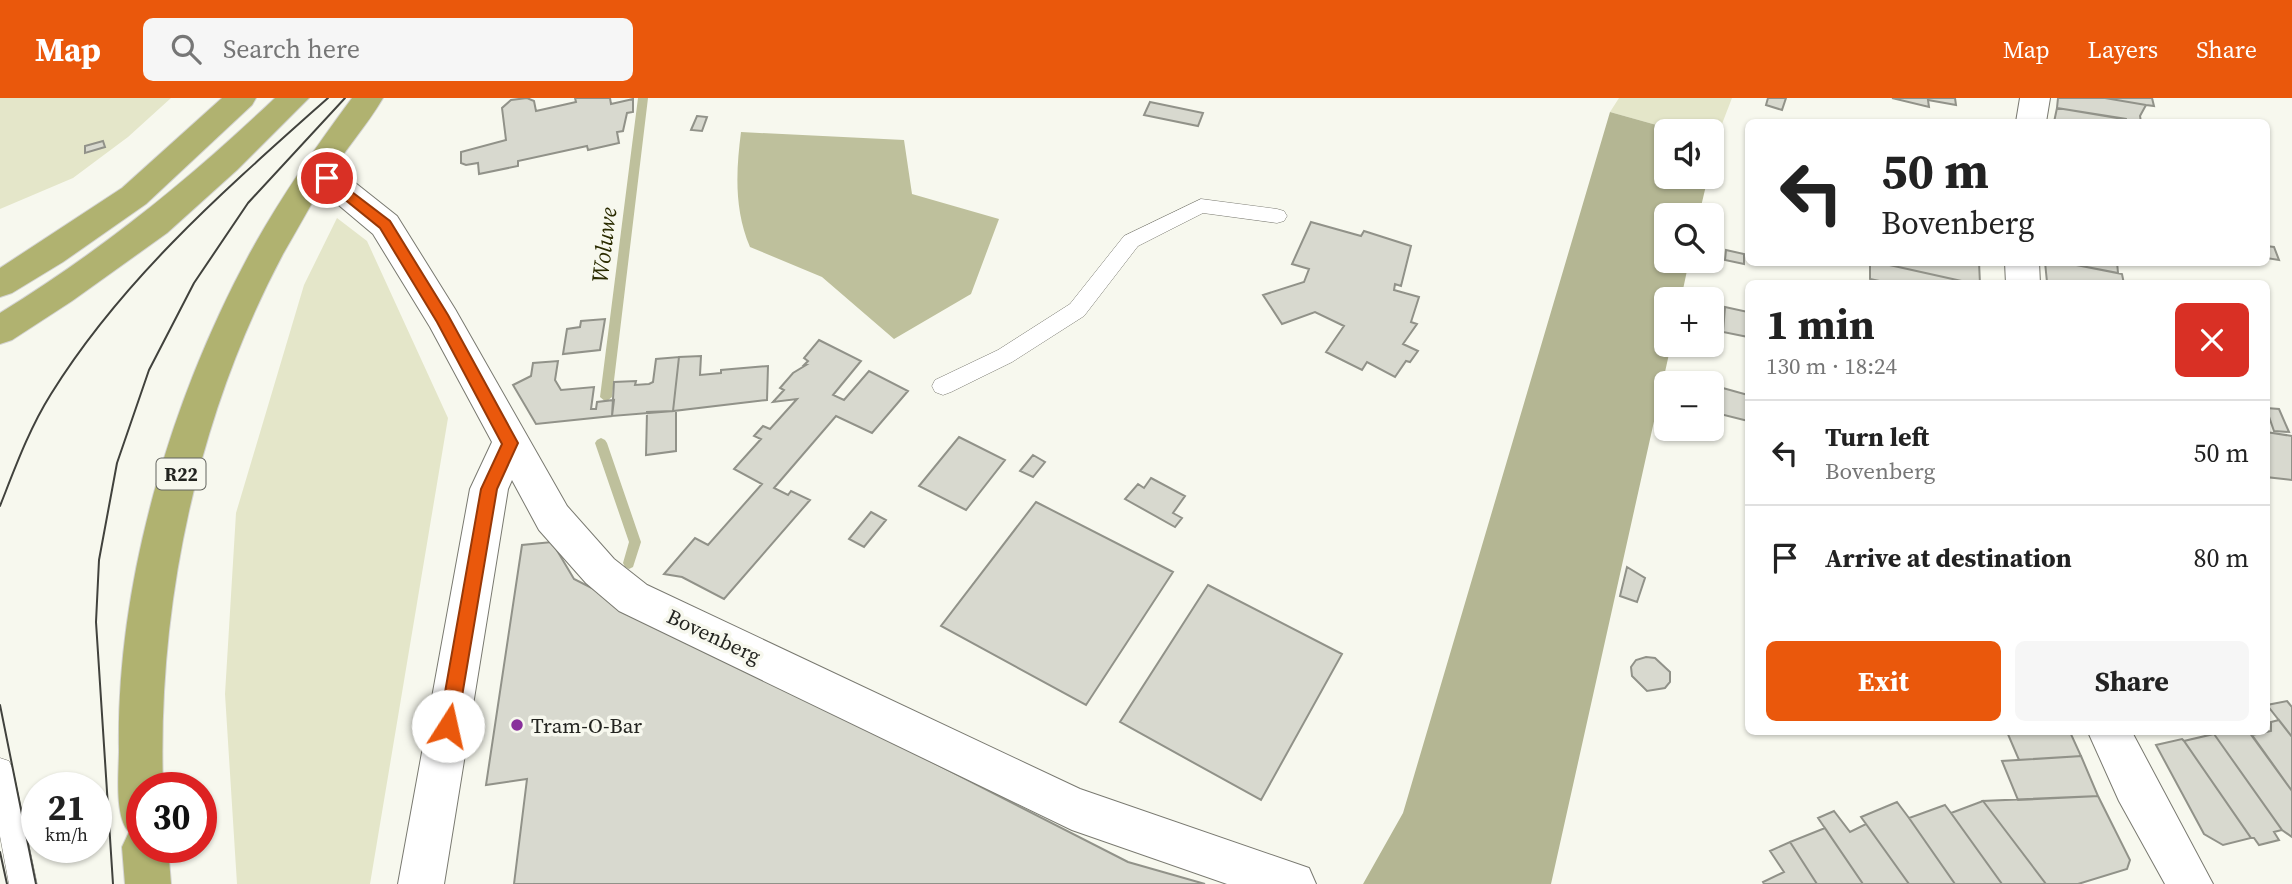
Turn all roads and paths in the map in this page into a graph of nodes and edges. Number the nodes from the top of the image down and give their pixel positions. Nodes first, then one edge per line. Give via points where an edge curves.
1 (241, 98) edge
2 (294, 98) edge
3 (368, 98) edge
4 (2035, 98) edge
5 (2032, 119) edge
6 (320, 164) junction
7 (1277, 216) dead end
8 (0, 284) edge
9 (0, 330) edge
10 (943, 386) dead end
11 (510, 443) junction
12 (2111, 735) edge
13 (0, 770) edge
14 (141, 772) edge
15 (146, 863) edge
16 (23, 884) edge
17 (148, 884) edge
18 (421, 884) edge
19 (1293, 884) edge
20 (2190, 884) edge

1 - 8 highway via 134,195
2 - 9 highway via 156,223
3 - 6 highway, R22
4 - 5 street
6 - 11 street, Bovenberg via 327,178 385,225 443,318
6 - 14 highway, R22 via 255,276 202,401 160,560 147,635 140,710
7 - 10 lane via 1201,206 1131,240 1077,310 1005,356
11 - 18 street via 489,489
11 - 19 street, Bovenberg via 553,518 600,571 633,598 1072,808
12 - 20 street
13 - 16 lane
15 - 17 highway

